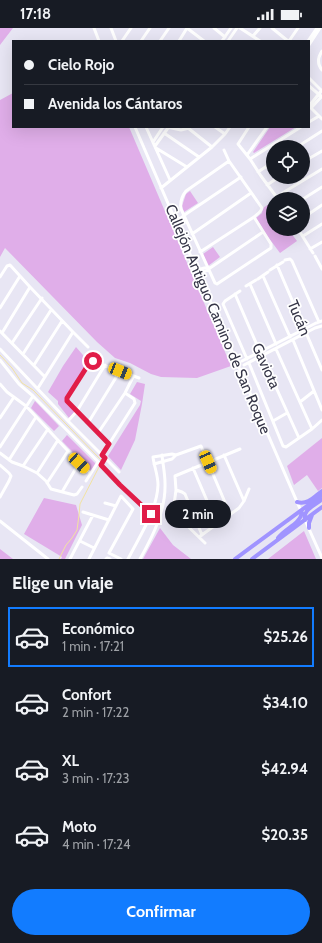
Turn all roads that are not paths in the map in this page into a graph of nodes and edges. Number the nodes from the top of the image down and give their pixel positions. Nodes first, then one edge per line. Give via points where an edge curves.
1 (94, 28) edge
2 (131, 28) edge
3 (150, 28) edge
4 (169, 28) edge
5 (187, 28) edge
6 (214, 28) edge
7 (231, 28) edge
8 (239, 28) edge
9 (260, 28) edge
10 (272, 28) edge
11 (298, 28) edge
12 (317, 28) edge
13 (320, 28) edge
14 (112, 29) edge
15 (253, 36) junction
16 (225, 37) junction
17 (99, 40) edge
18 (116, 40) edge
19 (123, 40) edge
20 (142, 40) edge
21 (161, 40) edge
22 (180, 40) edge
23 (203, 40) edge
24 (223, 40) edge
25 (230, 40) edge
26 (259, 40) edge
27 (287, 40) edge
28 (289, 40) edge
29 (309, 40) edge
30 (310, 43) edge
31 (322, 51) edge
32 (322, 70) edge
33 (310, 79) edge
34 (310, 87) edge
35 (321, 94) edge
36 (310, 107) edge
37 (321, 117) edge
38 (310, 122) edge
39 (135, 128) edge
40 (146, 128) edge
41 (161, 128) edge
42 (167, 128) edge
43 (172, 128) edge
44 (186, 128) edge
45 (190, 128) edge
46 (216, 128) edge
47 (229, 128) edge
48 (248, 128) edge
49 (266, 128) edge
50 (299, 128) edge
51 (322, 131) edge
52 (164, 133) junction
53 (225, 134) junction
54 (308, 140) edge
55 (153, 142) junction
56 (155, 147) junction
57 (212, 147) junction
58 (224, 150) dead end
59 (322, 151) edge
60 (247, 155) junction
61 (199, 157) junction
62 (310, 158) edge
63 (250, 159) junction
64 (229, 161) junction
65 (187, 167) junction
66 (266, 167) edge
67 (322, 169) edge
68 (258, 172) junction
69 (241, 177) junction
70 (170, 180) junction
71 (267, 185) joint
72 (322, 187) edge
73 (161, 188) junction
74 (272, 192) edge
75 (286, 192) edge
76 (251, 193) junction
77 (310, 195) edge
78 (322, 205) edge
79 (310, 213) edge
80 (185, 214) junction
81 (254, 217) junction
82 (175, 219) junction
83 (322, 224) edge
84 (263, 232) junction
85 (310, 232) edge
86 (192, 234) junction
87 (303, 236) edge
88 (322, 242) edge
89 (310, 249) junction
90 (200, 252) junction
91 (313, 252) dead end
92 (315, 256) dead end
93 (322, 260) edge
94 (318, 262) junction
95 (277, 265) junction
96 (208, 268) junction
97 (322, 269) edge
98 (198, 272) junction
99 (20, 276) junction
100 (263, 276) junction
101 (0, 277) edge
102 (250, 284) junction
103 (246, 286) dead end
104 (30, 287) junction
105 (240, 291) dead end
106 (235, 294) junction
107 (42, 298) junction
108 (0, 308) edge
109 (52, 310) junction
110 (62, 321) junction
111 (321, 322) edge
112 (322, 327) edge
113 (304, 330) junction
114 (1, 332) edge
115 (73, 332) junction
116 (306, 334) junction
117 (290, 337) junction
118 (293, 340) junction
119 (12, 343) junction
120 (276, 344) junction
121 (88, 347) dead end
122 (0, 349) edge
123 (276, 349) junction
124 (260, 352) junction
125 (23, 354) junction
126 (262, 356) junction
127 (0, 360) edge
128 (248, 361) junction
129 (243, 363) dead end
130 (105, 365) junction
131 (34, 366) junction
132 (322, 370) edge
133 (120, 371) junction
134 (45, 377) junction
135 (133, 377) junction
136 (140, 378) dead end
137 (0, 384) edge
138 (2, 387) junction
139 (38, 388) junction
140 (0, 391) edge
141 (314, 391) junction
142 (125, 393) junction
143 (33, 396) junction
144 (14, 397) junction
145 (300, 402) junction
146 (26, 406) junction
147 (322, 410) edge
148 (77, 411) junction
149 (287, 413) junction
150 (36, 417) junction
151 (0, 418) edge
152 (68, 420) junction
153 (322, 420) edge
154 (273, 421) junction
155 (88, 422) junction
156 (48, 429) junction
157 (312, 429) junction
158 (98, 433) junction
159 (299, 438) junction
160 (58, 440) junction
161 (109, 444) junction
162 (0, 447) edge
163 (240, 449) dead end
164 (68, 451) junction
165 (0, 453) edge
166 (176, 455) junction
167 (224, 455) junction
168 (162, 456) junction
169 (104, 457) junction
170 (9, 460) junction
171 (163, 461) junction
172 (98, 462) junction
173 (208, 462) junction
174 (79, 463) junction
175 (154, 464) junction
176 (0, 465) edge
177 (101, 465) junction
178 (23, 466) junction
179 (193, 468) junction
180 (119, 472) dead end
181 (37, 473) junction
182 (90, 473) junction
183 (86, 481) dead end
184 (48, 483) junction
185 (82, 487) dead end
186 (249, 489) dead end
187 (176, 490) junction
188 (62, 492) junction
189 (322, 494) edge
190 (0, 497) edge
191 (244, 501) junction
192 (297, 502) junction
193 (105, 503) dead end
194 (116, 506) junction
195 (322, 507) edge
196 (301, 511) junction
197 (83, 512) dead end
198 (151, 514) junction
199 (230, 514) junction
200 (314, 514) junction
201 (93, 515) junction
202 (290, 519) junction
203 (303, 519) junction
204 (109, 520) junction
205 (0, 521) edge
206 (158, 522) junction
207 (217, 524) junction
208 (295, 524) junction
209 (309, 528) junction
210 (200, 536) junction
211 (80, 540) junction
212 (275, 542) junction
213 (205, 543) dead end
214 (94, 548) junction
215 (109, 553) junction
216 (322, 558) edge
217 (48, 559) edge
218 (70, 559) edge
219 (89, 559) edge
220 (108, 559) edge
221 (121, 559) edge
222 (128, 559) edge
223 (140, 559) edge
224 (235, 559) edge
225 (252, 559) edge

1 - 17 street
2 - 19 street
3 - 20 street
4 - 21 street
5 - 22 street
5 - 23 street
6 - 16 street
7 - 16 street
8 - 15 street
8 - 25 street
9 - 15 street
10 - 27 street
11 - 28 street
12 - 29 street
13 - 30 street
14 - 18 street
15 - 26 street
16 - 24 street
31 - 32 street via 318,61
33 - 35 street
34 - 35 street
35 - 36 street
36 - 37 street
37 - 38 street
39 - 73 street, Callejón Antiguo Camino de San Roque
40 - 55 street
41 - 55 street
42 - 52 street
43 - 44 street
45 - 57 street
46 - 53 street
47 - 53 street
48 - 60 street via 238,143
49 - 60 street
50 - 63 street
51 - 54 street
52 - 56 street
52 - 61 street
53 - 57 street
55 - 56 street
56 - 65 street
56 - 70 street
57 - 61 street
58 - 64 street
59 - 62 street
60 - 63 street
61 - 65 street
63 - 68 street
64 - 69 street
64 - 80 street via 186,191 181,203
65 - 70 street
66 - 68 street
67 - 75 street
68 - 71 street
69 - 76 street
69 - 80 street
70 - 73 street
71 - 74 street
72 - 77 street
73 - 82 street, Callejón Antiguo Camino de San Roque
76 - 81 street via 262,208
76 - 86 street
78 - 79 street
80 - 82 street
80 - 86 street
81 - 84 street
81 - 90 street
82 - 98 street, Callejón Antiguo Camino de San Roque
83 - 85 street
84 - 96 street
84 - 96 street via 271,248 217,284 214,283
86 - 90 street
87 - 89 street
88 - 89 street
89 - 91 street
90 - 96 street
92 - 94 street
93 - 94 street
94 - 97 street
95 - 100 street
95 - 111 street via 290,259 292,261
95 - 113 street, Tucán
96 - 98 street
98 - 192 street, Callejón Antiguo Camino de San Roque
99 - 101 street via 8,265
99 - 104 street
99 - 108 street
100 - 102 street
100 - 117 street
102 - 103 street
102 - 120 street
104 - 107 street
104 - 114 street
105 - 106 street
106 - 124 street, Gaviota
106 - 128 street via 223,304
107 - 109 street
107 - 119 street
109 - 110 street
109 - 125 street
110 - 115 street
110 - 131 street
111 - 113 street
112 - 116 street
113 - 116 street, Tucán
113 - 117 street
114 - 119 street
115 - 121 street
115 - 134 street
116 - 118 street
116 - 132 street, Tucán
117 - 120 street
118 - 123 street
118 - 141 street
119 - 125 street
120 - 124 street
122 - 139 street
123 - 126 street
123 - 145 street
124 - 126 street, Gaviota
124 - 128 street
125 - 131 street
126 - 128 street
126 - 149 street, Gaviota
127 - 143 street via 19,384
128 - 129 street
128 - 154 street
130 - 133 street
130 - 148 street
130 - 148 street via 90,362 67,398
131 - 134 street
133 - 135 street
133 - 155 street
134 - 139 street
135 - 136 street
135 - 142 street
137 - 138 street
138 - 140 street
138 - 144 street
139 - 152 street
141 - 145 street
141 - 147 street
142 - 158 street
142 - 161 street via 134,399 135,403
143 - 146 street
143 - 172 street
144 - 146 street
144 - 151 street
145 - 157 street
146 - 150 street
146 - 162 street
148 - 152 street
148 - 155 street
149 - 154 street
149 - 159 street, Gaviota
150 - 156 street
150 - 170 street
152 - 169 street
153 - 157 street
154 - 159 street via 283,446 286,447
155 - 158 street
156 - 160 street
156 - 178 street
157 - 159 street
158 - 161 street
160 - 164 street
160 - 181 street
161 - 169 street
163 - 167 street
164 - 174 street
164 - 184 street
165 - 170 street
166 - 168 street
166 - 171 street
166 - 173 street via 201,446
167 - 173 street
167 - 191 street
168 - 171 street
168 - 175 street via 153,457
169 - 177 street
169 - 180 street
170 - 178 street
171 - 175 street
171 - 206 street via 165,484
172 - 177 street
172 - 182 street
173 - 179 street
173 - 199 street
174 - 182 street
174 - 188 street
175 - 198 street via 158,484
176 - 190 street via 11,477
177 - 198 street
178 - 181 street
179 - 187 street via 175,476
179 - 207 street
181 - 184 street
182 - 183 street
184 - 188 street via 51,489
185 - 188 street via 76,495
186 - 191 street
187 - 210 street via 185,494
187 - 210 street via 173,512
189 - 192 main road via 306,503
189 - 196 main road
189 - 203 main road via 320,501 306,512
191 - 199 street
192 - 196 street, Callejón Antiguo Camino de San Roque
193 - 194 street
194 - 204 street
194 - 215 street via 121,496 133,509
195 - 200 main road
196 - 202 main road
196 - 203 main road
197 - 201 street
198 - 206 street
198 - 222 street
199 - 207 street
200 - 203 main road
200 - 209 main road
201 - 204 street
201 - 211 street
202 - 203 main road
202 - 208 main road via 294,519
202 - 224 main road
203 - 208 main road
203 - 209 street
203 - 212 main road
204 - 214 street
205 - 217 street
206 - 223 street
207 - 210 street
208 - 212 main road
209 - 216 street
210 - 213 street
211 - 214 street
211 - 218 street
212 - 225 main road
214 - 219 street
215 - 220 street
215 - 221 street

